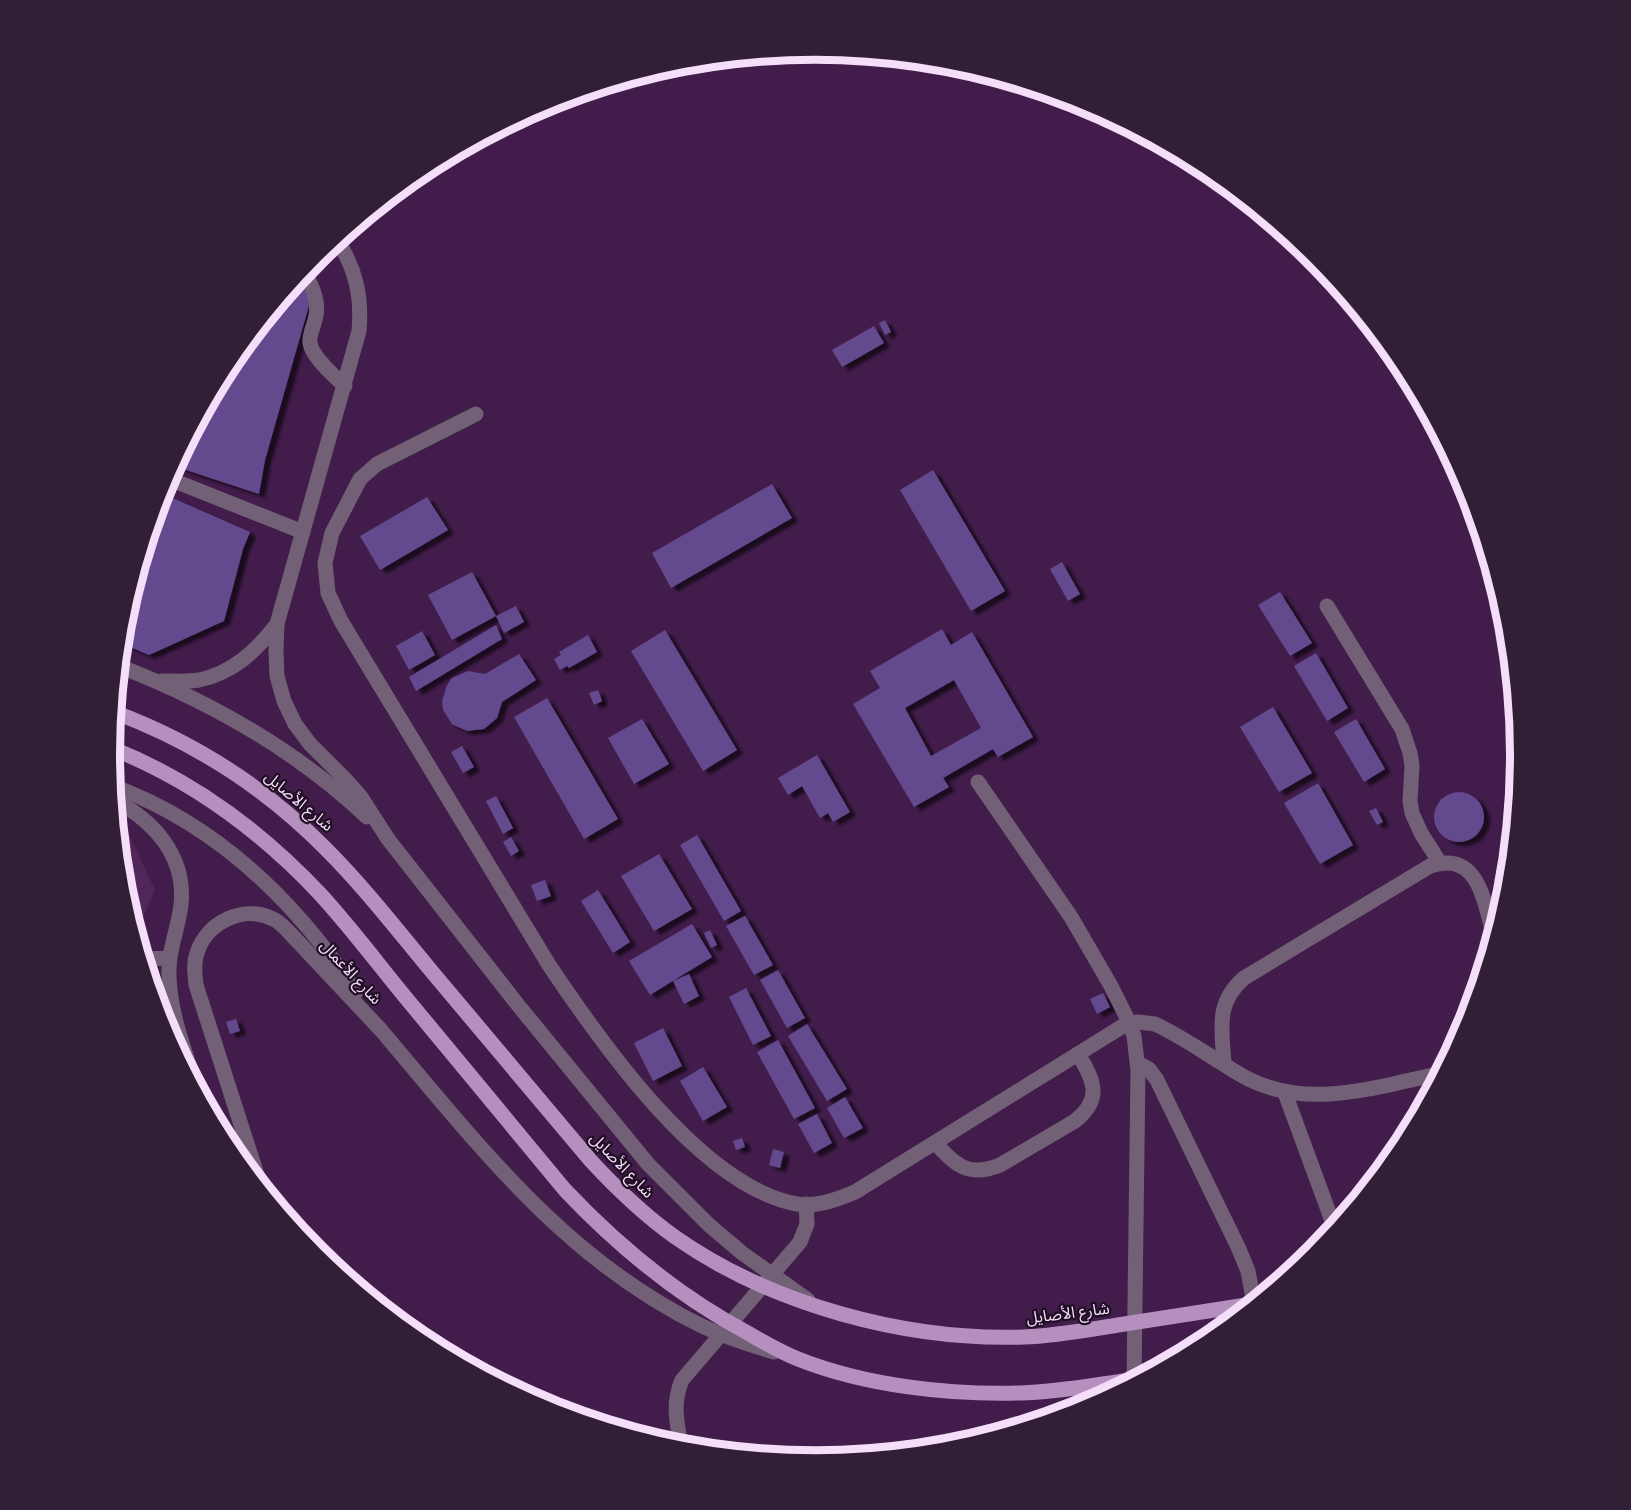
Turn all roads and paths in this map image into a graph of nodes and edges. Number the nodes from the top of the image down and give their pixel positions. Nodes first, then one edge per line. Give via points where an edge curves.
1 (342, 247) edge
2 (309, 280) edge
3 (345, 386) junction
4 (477, 414) dead end
5 (176, 482) edge
6 (303, 532) junction
7 (1327, 606) dead end
8 (277, 624) junction
9 (126, 669) edge
10 (156, 681) junction
11 (122, 715) edge
12 (120, 751) edge
13 (978, 782) dead end
14 (122, 790) edge
15 (122, 805) edge
16 (387, 839) junction
17 (1440, 863) junction
18 (1490, 923) edge
19 (151, 958) edge
20 (169, 958) junction
21 (1130, 1024) junction
22 (380, 1029) junction
23 (181, 1039) edge
24 (1078, 1054) junction
25 (1138, 1063) junction
26 (1224, 1064) junction
27 (1432, 1075) edge
28 (1285, 1093) junction
29 (935, 1143) junction
30 (253, 1162) edge
31 (806, 1204) junction
32 (1332, 1220) edge
33 (1252, 1295) edge
34 (813, 1304) junction
35 (1238, 1306) edge
36 (798, 1359) junction
37 (1134, 1372) edge
38 (1112, 1383) edge
39 (680, 1437) edge

1 - 3 street via 354,272 361,312
2 - 3 street via 317,312 310,339 312,348
3 - 6 street
4 - 31 street via 377,464 360,478 328,548 326,578 333,608 549,964 615,1056 689,1140 722,1169 780,1199
5 - 6 street
6 - 8 street
7 - 17 street via 1402,729 1411,760 1412,813
8 - 10 street via 251,654 226,671 198,680
8 - 16 street via 278,676 295,724 361,797
9 - 10 street
10 - 16 street via 285,750 329,783
11 - 34 main road, شارع الأصايل, bridge via 155,727 216,761 300,824 357,883 591,1161 646,1214 708,1258
12 - 36 main road, bridge via 197,791 242,823 323,897 593,1220 690,1298 724,1321
13 - 21 street via 1071,917
14 - 22 street, شارع الأعمال via 213,839 266,882 338,966
15 - 20 street via 156,830 179,871 181,904
16 - 34 street, bridge via 648,1164 726,1239
17 - 18 street via 1456,864 1475,878
17 - 26 street via 1235,985 1221,1017
19 - 20 street
20 - 23 street via 173,1012
21 - 24 street
21 - 25 street
21 - 26 street via 1155,1024
22 - 30 street, شارع الأعمال via 273,919 242,914 213,927 196,953 196,985
22 - 36 street, bridge via 518,1190 587,1253 644,1294 704,1327
24 - 29 street
24 - 29 street via 1090,1073 1093,1095 1090,1105 1075,1121 987,1170 961,1167
25 - 33 street via 1157,1080 1238,1247
25 - 37 street
26 - 28 street via 1242,1076
27 - 28 street via 1347,1093
28 - 32 street
29 - 31 street via 855,1192 837,1200
31 - 39 street via 807,1224 800,1242 682,1380 675,1406
34 - 35 main road, شارع الأصايل, bridge via 917,1331 989,1337 1061,1334
36 - 38 main road, bridge via 886,1383 977,1393 1023,1393

